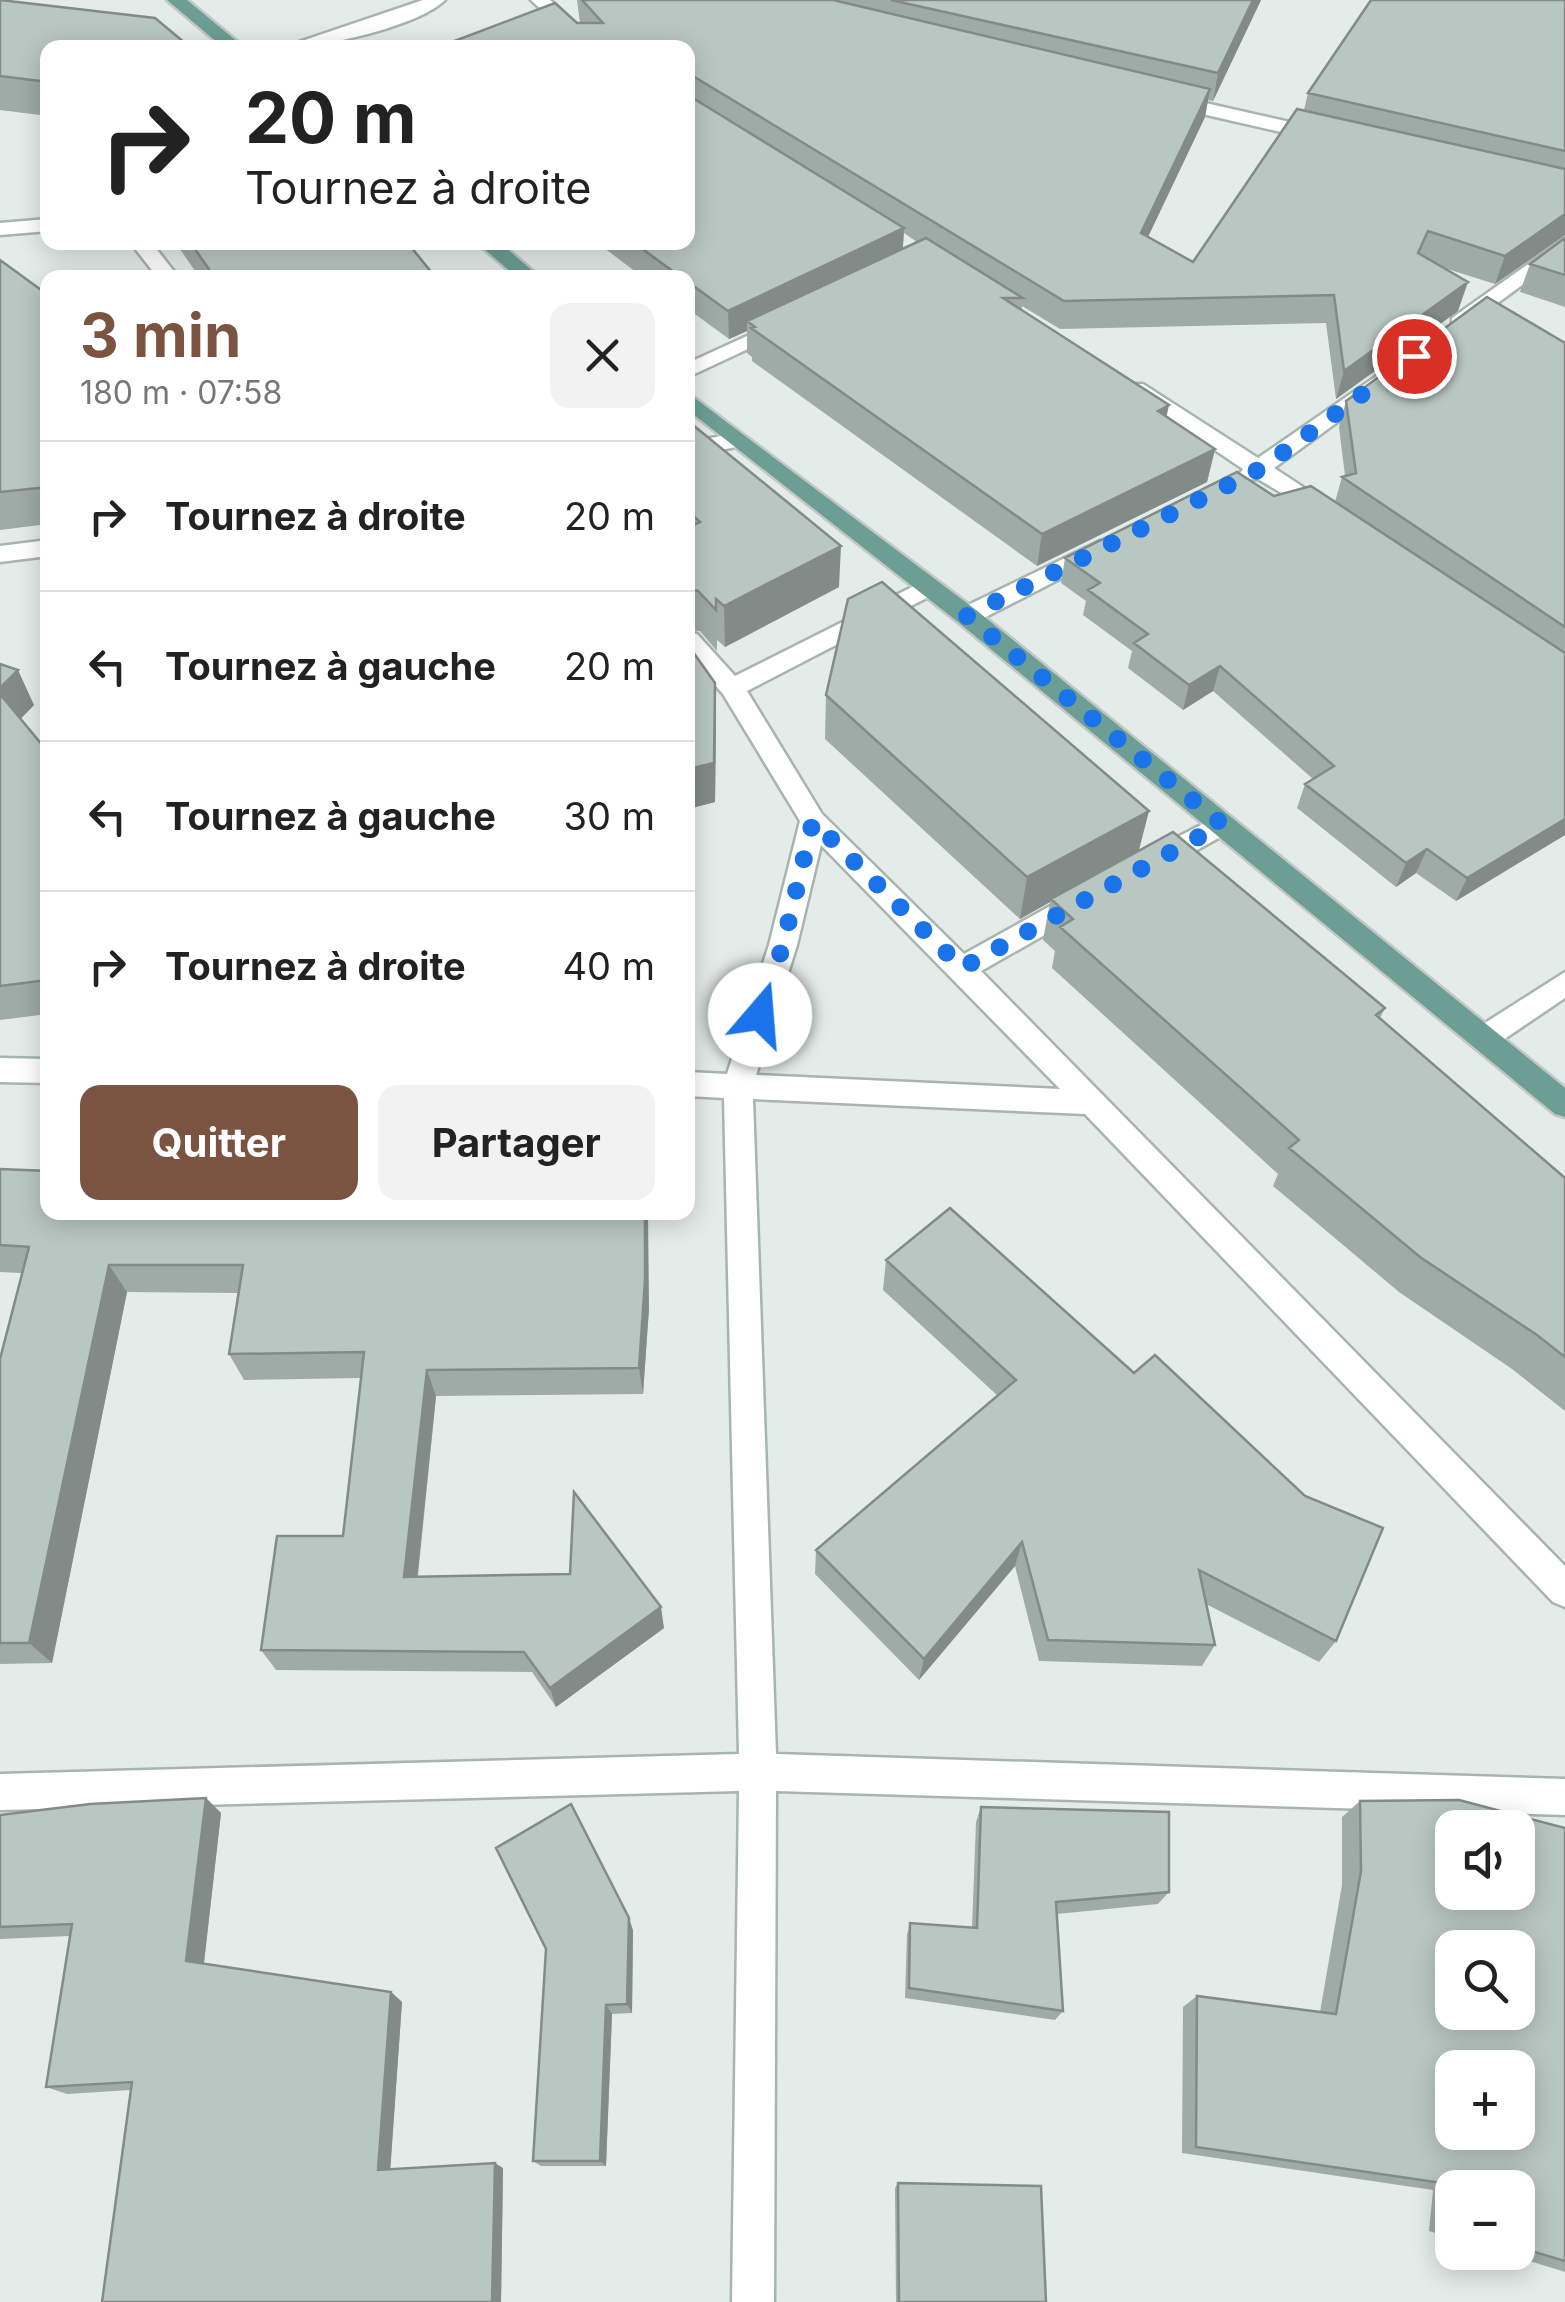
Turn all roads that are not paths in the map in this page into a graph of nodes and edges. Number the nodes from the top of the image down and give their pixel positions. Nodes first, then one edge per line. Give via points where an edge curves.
1 (176, 0) edge
2 (436, 0) edge
3 (540, 0) edge
4 (226, 40) edge
5 (317, 40) edge
6 (583, 40) edge
7 (1156, 98) edge
8 (1351, 142) edge
9 (40, 226) edge
10 (0, 229) edge
11 (1565, 244) edge
12 (146, 250) edge
13 (496, 250) edge
14 (163, 270) edge
15 (520, 270) edge
16 (806, 314) edge
17 (1438, 338) edge
18 (695, 368) edge
19 (1110, 374) edge
20 (1390, 374) edge
21 (695, 406) edge
22 (738, 440) junction
23 (695, 448) edge
24 (1262, 468) junction
25 (1228, 486) edge
26 (1342, 523) edge
27 (1123, 538) edge
28 (40, 549) edge
29 (0, 554) edge
30 (928, 587) junction
31 (967, 616) junction
32 (695, 648) edge
33 (732, 688) junction
34 (813, 821) junction
35 (1222, 824) junction
36 (1136, 872) edge
37 (1101, 891) edge
38 (962, 968) junction
39 (1565, 983) edge
40 (1484, 1038) junction
41 (0, 1070) edge
42 (40, 1071) edge
43 (695, 1084) edge
44 (738, 1085) junction
45 (1088, 1102) junction
46 (1565, 1105) edge
47 (1565, 1590) edge
48 (758, 1772) junction
49 (0, 1792) edge
50 (1565, 1797) edge
51 (753, 2302) edge

1 - 4 main road
2 - 5 street
3 - 6 street
7 - 8 street
9 - 10 street
11 - 17 street
12 - 14 street
13 - 15 main road
16 - 18 street
19 - 24 street
20 - 24 street
21 - 22 main road
22 - 23 street
22 - 30 main road
24 - 25 street
24 - 26 street
27 - 31 street
28 - 29 street
30 - 31 main road
30 - 33 street
31 - 35 main road
32 - 33 street
33 - 34 street
34 - 38 street
34 - 44 street via 783,945
35 - 36 street
35 - 40 main road
37 - 38 street
38 - 45 street
39 - 40 street
40 - 46 main road
41 - 42 street
43 - 44 street
44 - 45 street
44 - 48 street
45 - 47 street
48 - 49 street
48 - 50 street
48 - 51 street

